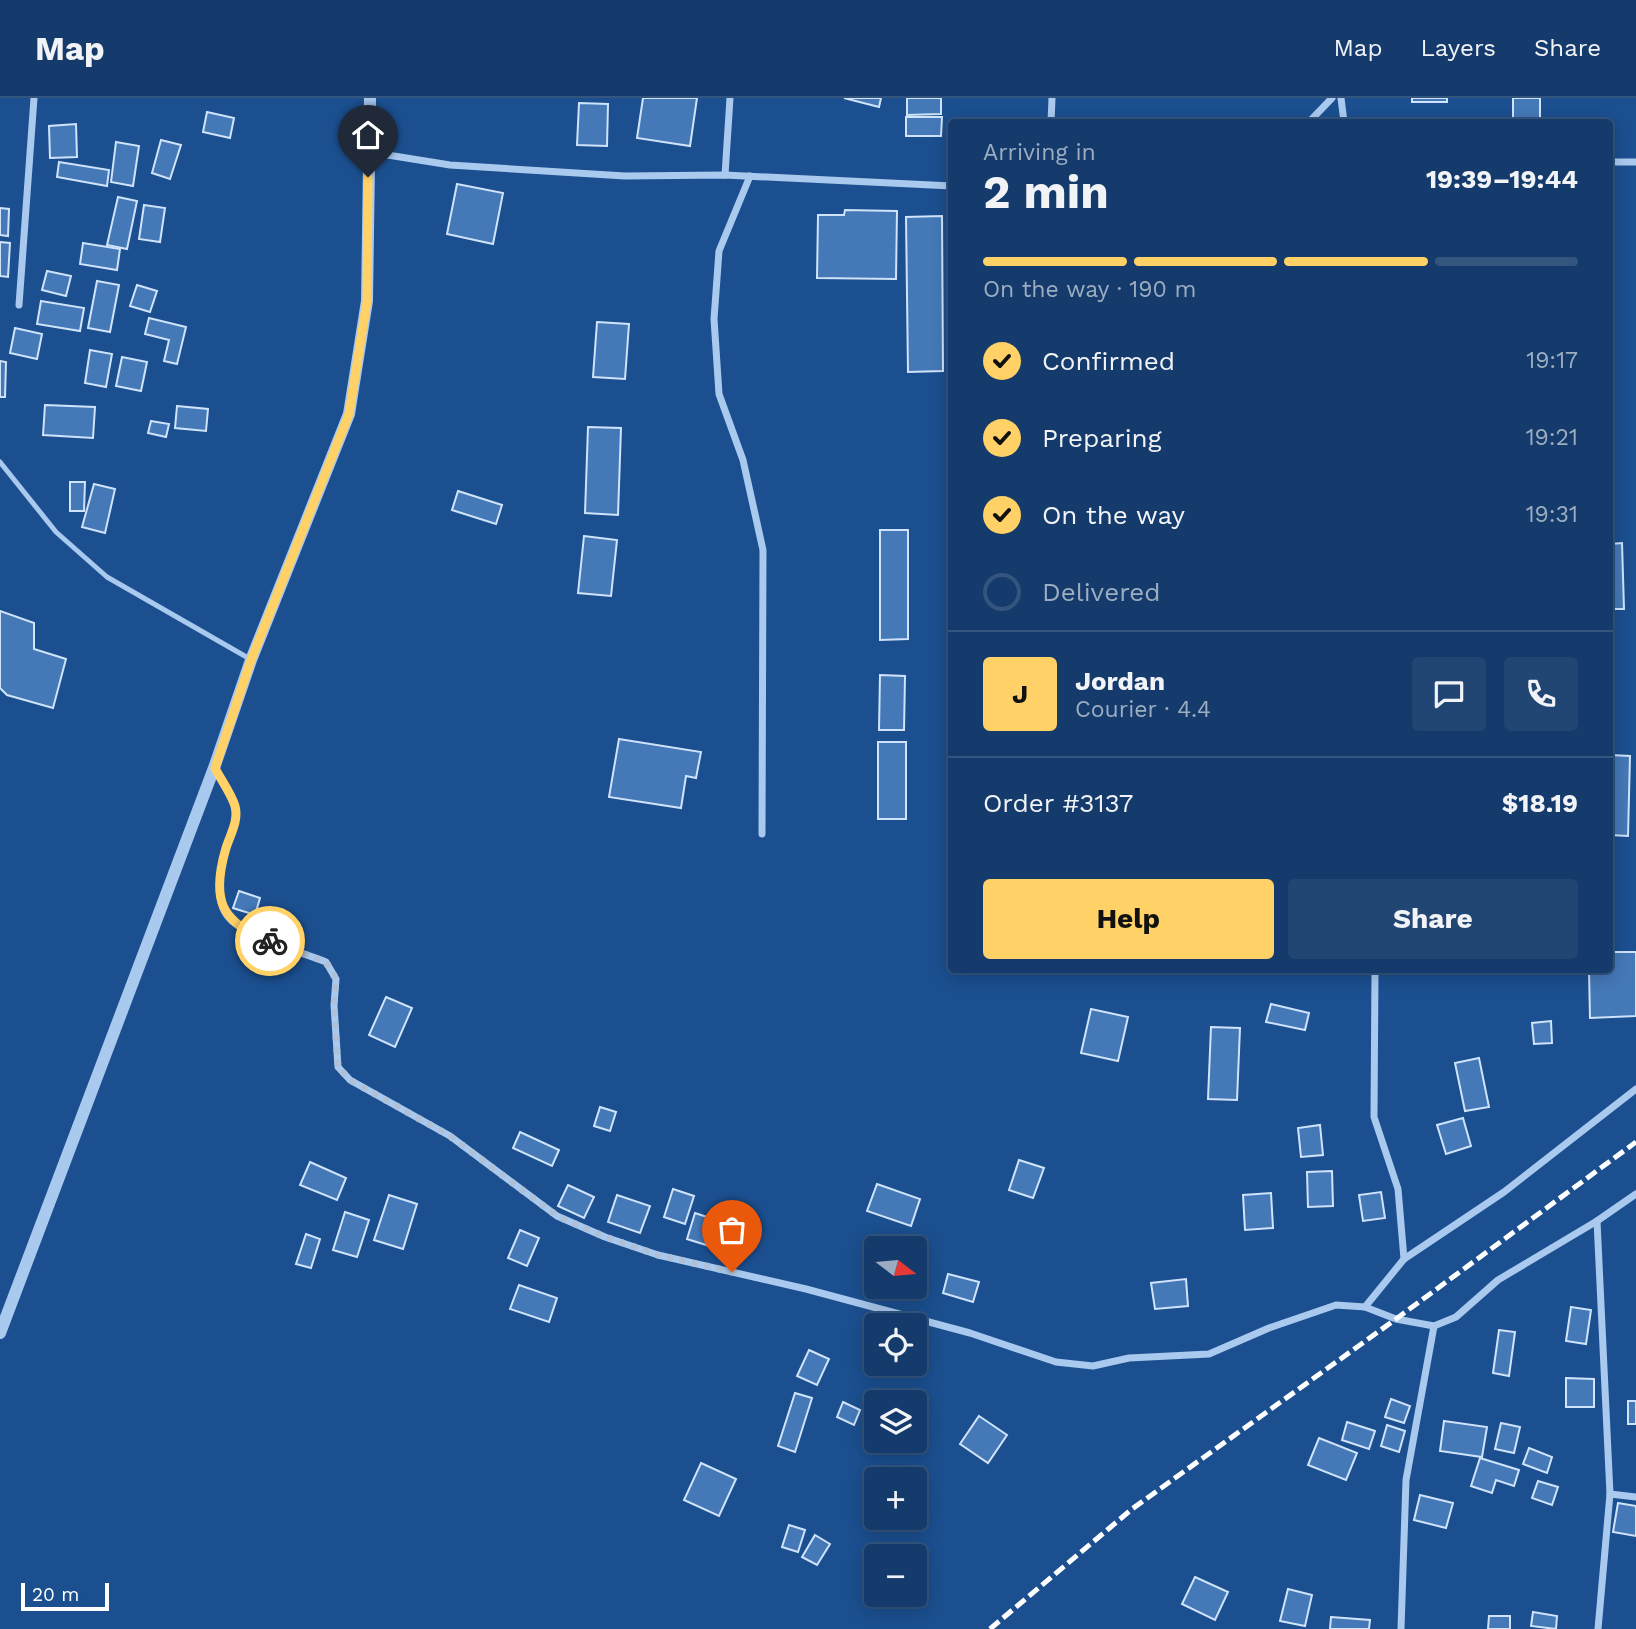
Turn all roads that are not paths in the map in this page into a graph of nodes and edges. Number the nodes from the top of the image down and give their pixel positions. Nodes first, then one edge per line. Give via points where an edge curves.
1 (34, 98) edge
2 (370, 98) edge
3 (730, 98) edge
4 (1052, 98) edge
5 (1332, 98) edge
6 (1342, 98) edge
7 (1051, 119) edge
8 (1311, 119) edge
9 (1344, 119) edge
10 (369, 152) junction
11 (1613, 162) edge
12 (1636, 162) edge
13 (725, 175) junction
14 (750, 176) junction
15 (948, 186) edge
16 (19, 305) dead end
17 (0, 462) edge
18 (251, 660) junction
19 (215, 768) junction
20 (762, 834) dead end
21 (1374, 973) edge
22 (1636, 1089) edge
23 (1636, 1194) edge
24 (1597, 1221) junction
25 (1404, 1259) junction
26 (1365, 1307) junction
27 (1434, 1326) junction
28 (0, 1333) edge
29 (1610, 1494) junction
30 (1636, 1497) edge
31 (1401, 1629) edge
32 (1598, 1629) edge

1 - 16 street
2 - 10 street
3 - 13 street
4 - 7 street
5 - 8 street
6 - 9 street
10 - 13 street via 450,166 625,176
10 - 18 street via 367,301 349,414
11 - 12 street
13 - 14 street
14 - 15 street
14 - 20 street via 719,251 714,319 719,394 743,460 763,550
17 - 18 lane via 56,532 107,577
18 - 19 street
19 - 26 street via 236,807 222,870 220,904 230,919 253,934 326,962 336,979 338,1067 350,1080 450,1136 557,1216 658,1255 818,1293 1056,1362 1093,1366 1129,1358 1209,1354 1336,1305
19 - 28 street
21 - 25 street via 1374,1116 1398,1189
22 - 25 street via 1504,1192
23 - 24 street
24 - 27 street via 1498,1280 1456,1317
24 - 29 street
25 - 26 street
26 - 27 street
27 - 31 street via 1406,1480
29 - 30 street
29 - 32 street

